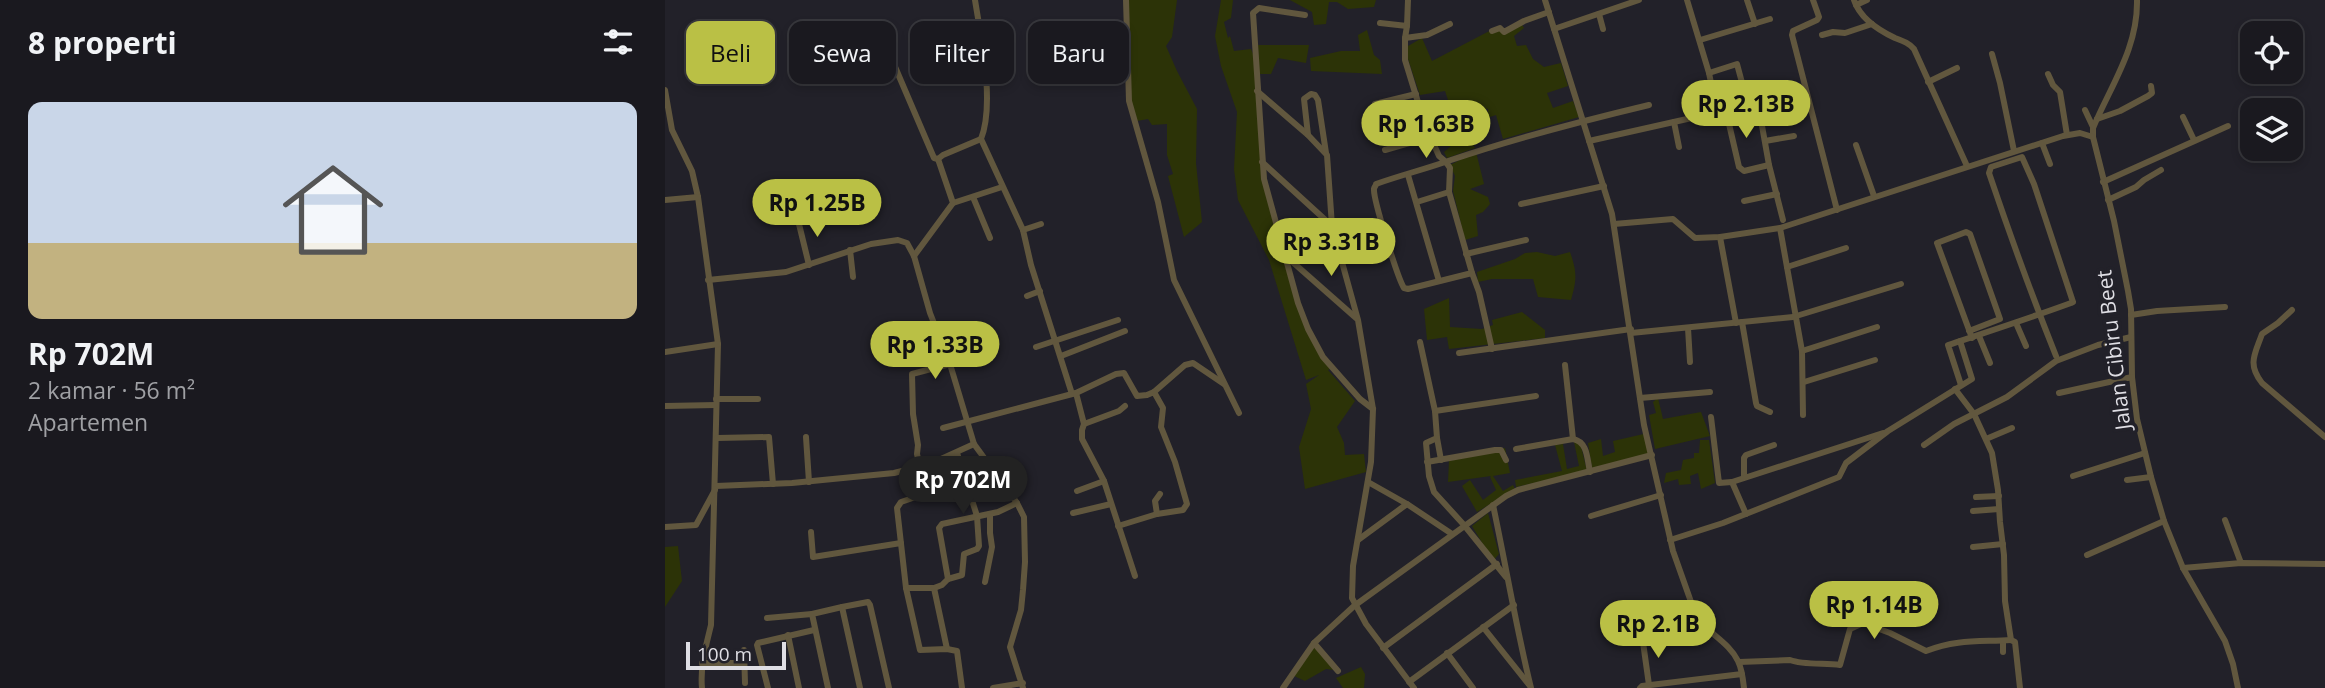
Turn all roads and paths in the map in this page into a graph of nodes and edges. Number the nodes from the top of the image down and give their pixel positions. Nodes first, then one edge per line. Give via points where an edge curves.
1 (975, 0) edge
2 (1126, 0) edge
3 (1408, 0) edge
4 (1545, 0) edge
5 (1639, 0) edge
6 (1686, 0) edge
7 (1747, 0) edge
8 (1813, 0) edge
9 (1867, 0) edge
10 (2137, 0) edge
11 (1855, 3) edge
12 (1549, 12) junction
13 (1599, 14) junction
14 (1305, 15) dead end
15 (1770, 19) dead end
16 (978, 21) edge
17 (1380, 23) dead end
18 (1450, 24) dead end
19 (1755, 24) junction
20 (1872, 24) junction
21 (1407, 26) junction
22 (1554, 29) junction
23 (1603, 29) dead end
24 (1492, 31) dead end
25 (1822, 35) dead end
26 (1405, 38) junction
27 (1700, 40) junction
28 (1992, 54) dead end
29 (1957, 68) dead end
30 (896, 69) edge
31 (1709, 73) junction
32 (2048, 74) dead end
33 (1928, 82) junction
34 (985, 84) edge
35 (2151, 86) dead end
36 (665, 90) edge
37 (1257, 90) junction
38 (1416, 94) junction
39 (1649, 105) dead end
40 (1748, 105) junction
41 (2085, 110) dead end
42 (1726, 111) junction
43 (1422, 112) junction
44 (1717, 112) junction
45 (1378, 117) dead end
46 (2183, 117) dead end
47 (2096, 119) junction
48 (1583, 120) junction
49 (1674, 122) junction
50 (1388, 123) dead end
51 (2228, 126) dead end
52 (2093, 128) junction
53 (1308, 135) junction
54 (1794, 135) dead end
55 (2067, 135) junction
56 (1430, 137) junction
57 (2093, 138) junction
58 (981, 139) junction
59 (2194, 140) junction
60 (1589, 141) junction
61 (1765, 141) junction
62 (2042, 143) junction
63 (1856, 145) dead end
64 (1679, 147) dead end
65 (1385, 150) dead end
66 (2019, 152) junction
67 (1327, 155) junction
68 (938, 159) junction
69 (1449, 161) junction
70 (1262, 162) junction
71 (2050, 164) dead end
72 (1769, 165) junction
73 (1967, 166) junction
74 (2161, 170) dead end
75 (1408, 175) junction
76 (2103, 182) junction
77 (1604, 186) junction
78 (1002, 187) junction
79 (1449, 191) junction
80 (1777, 194) junction
81 (1874, 196) junction
82 (698, 197) junction
83 (973, 197) junction
84 (665, 200) edge
85 (2108, 200) junction
86 (1744, 201) dead end
87 (1417, 202) junction
88 (953, 203) junction
89 (1521, 204) dead end
90 (1837, 210) junction
91 (798, 220) dead end
92 (1783, 220) dead end
93 (1041, 224) dead end
94 (1615, 224) junction
95 (1332, 226) junction
96 (1780, 228) junction
97 (1023, 230) junction
98 (989, 237) dead end
99 (1720, 237) junction
100 (1526, 240) dead end
101 (1846, 248) dead end
102 (850, 250) junction
103 (1466, 254) junction
104 (914, 256) junction
105 (1287, 257) junction
106 (809, 265) junction
107 (1787, 267) junction
108 (1472, 273) junction
109 (853, 277) dead end
110 (708, 280) junction
111 (1439, 281) junction
112 (1901, 284) dead end
113 (1040, 291) junction
114 (1027, 296) dead end
115 (2225, 307) dead end
116 (2292, 310) dead end
117 (2039, 314) junction
118 (2131, 315) junction
119 (1797, 316) junction
120 (1118, 320) dead end
121 (1358, 320) junction
122 (1739, 323) junction
123 (2016, 323) junction
124 (1877, 327) dead end
125 (1688, 328) junction
126 (1125, 331) dead end
127 (1631, 331) junction
128 (1973, 335) junction
129 (2131, 337) junction
130 (1055, 341) junction
131 (1960, 341) junction
132 (1420, 342) dead end
133 (718, 344) junction
134 (2026, 346) dead end
135 (1036, 347) dead end
136 (1492, 349) junction
137 (1802, 351) junction
138 (665, 352) edge
139 (1459, 353) dead end
140 (1061, 356) junction
141 (2056, 356) dead end
142 (1875, 360) dead end
143 (1690, 362) dead end
144 (1990, 363) dead end
145 (950, 364) junction
146 (1565, 365) dead end
147 (2132, 377) junction
148 (1804, 382) junction
149 (1226, 386) junction
150 (1958, 387) junction
151 (1154, 391) junction
152 (1710, 392) dead end
153 (2059, 393) dead end
154 (1074, 394) junction
155 (1536, 396) dead end
156 (1640, 398) junction
157 (758, 399) dead end
158 (716, 402) junction
159 (665, 406) edge
160 (1125, 406) dead end
161 (1373, 409) junction
162 (1434, 411) junction
163 (1770, 412) dead end
164 (1238, 413) dead end
165 (1974, 414) junction
166 (1803, 415) dead end
167 (1711, 417) dead end
168 (967, 422) junction
169 (1084, 424) junction
170 (943, 428) dead end
171 (2012, 428) dead end
172 (1888, 431) junction
173 (806, 437) dead end
174 (2325, 437) edge
175 (717, 438) junction
176 (1437, 438) junction
177 (1573, 439) junction
178 (1986, 439) junction
179 (974, 444) junction
180 (1774, 445) dead end
181 (1924, 445) dead end
182 (1516, 449) dead end
183 (957, 453) junction
184 (2145, 453) junction
185 (1651, 455) junction
186 (1441, 460) junction
187 (1506, 460) dead end
188 (936, 461) junction
189 (1427, 462) junction
190 (920, 467) junction
191 (1590, 472) junction
192 (2073, 476) dead end
193 (1744, 477) junction
194 (2151, 477) junction
195 (2127, 480) dead end
196 (1104, 481) junction
197 (809, 482) junction
198 (1368, 482) junction
199 (1732, 482) junction
200 (773, 484) junction
201 (715, 488) junction
202 (1077, 491) dead end
203 (1160, 494) dead end
204 (1661, 495) junction
205 (1999, 496) junction
206 (1976, 497) dead end
207 (1017, 503) junction
208 (1111, 504) junction
209 (1407, 504) junction
210 (1493, 505) junction
211 (1999, 509) junction
212 (1973, 511) dead end
213 (1073, 513) dead end
214 (990, 514) junction
215 (1157, 514) junction
216 (1746, 514) junction
217 (977, 516) junction
218 (1591, 516) dead end
219 (2225, 520) dead end
220 (2164, 521) junction
221 (1464, 525) junction
222 (1118, 526) junction
223 (665, 527) edge
224 (811, 532) dead end
225 (1452, 534) junction
226 (1359, 540) junction
227 (1670, 540) junction
228 (901, 543) junction
229 (2003, 544) junction
230 (1973, 547) dead end
231 (2087, 555) dead end
232 (1505, 558) junction
233 (2241, 564) junction
234 (2325, 564) edge
235 (1495, 565) junction
236 (2183, 568) junction
237 (1135, 576) dead end
238 (1506, 577) junction
239 (947, 579) junction
240 (985, 582) dead end
241 (906, 588) junction
242 (934, 588) junction
243 (1514, 605) junction
244 (1354, 606) junction
245 (842, 607) junction
246 (1635, 608) dead end
247 (812, 614) junction
248 (767, 618) dead end
249 (1483, 627) junction
250 (814, 629) junction
251 (788, 635) junction
252 (2007, 640) junction
253 (1314, 643) junction
254 (1383, 648) junction
255 (947, 649) junction
256 (744, 650) dead end
257 (2003, 652) dead end
258 (1447, 653) junction
259 (1739, 662) junction
260 (702, 663) junction
261 (744, 663) junction
262 (1338, 671) dead end
263 (1742, 674) junction
264 (745, 683) dead end
265 (1411, 685) edge
266 (1649, 685) junction
267 (1023, 686) edge
268 (702, 688) edge
269 (768, 688) edge
270 (799, 688) edge
271 (828, 688) edge
272 (860, 688) edge
273 (889, 688) edge
274 (962, 688) edge
275 (993, 688) edge
276 (1283, 688) edge
277 (1473, 688) edge
278 (1531, 688) edge
279 (1640, 688) edge
280 (1744, 688) edge
281 (2020, 688) edge
282 (2238, 688) edge

1 - 16 street
2 - 149 street via 1129,101 1158,202 1174,280
3 - 21 street
4 - 12 street
5 - 13 street
6 - 27 street
7 - 19 street
8 - 90 street via 1819,17 1792,35
9 - 11 street
10 - 47 street, Jalan Cibiru Beet via 2133,39
11 - 20 street
12 - 22 street
12 - 24 street via 1507,31
13 - 22 street
13 - 23 street
14 - 37 street via 1255,9
15 - 19 street
17 - 21 street
18 - 26 street via 1427,35
19 - 27 street
20 - 25 street
20 - 33 street via 1911,45
21 - 26 street
22 - 48 street
26 - 38 street via 1405,60
27 - 31 street
28 - 66 street via 2007,123
29 - 33 street
30 - 68 street
31 - 40 street via 1737,64
31 - 44 street
32 - 55 street via 2060,92
33 - 73 street
34 - 58 street via 987,121
35 - 47 street via 2148,96
36 - 82 street via 673,130
37 - 53 street
37 - 70 street
38 - 43 street
38 - 45 street via 1375,104
39 - 48 street
40 - 42 street
40 - 61 street via 1757,106
41 - 52 street
42 - 44 street
42 - 72 street via 1739,167 1744,171
43 - 50 street
43 - 56 street
44 - 49 street
46 - 59 street
47 - 52 street, Jalan Cibiru Beet
48 - 60 street
48 - 69 street
49 - 60 street
49 - 64 street
51 - 59 street
52 - 57 street, Jalan Cibiru Beet
53 - 67 street
53 - 67 street via 1304,99 1311,94 1318,100
54 - 61 street
55 - 57 street
55 - 62 street
56 - 65 street
56 - 69 street via 1439,156
57 - 76 street, Jalan Cibiru Beet
58 - 68 street
58 - 78 street
59 - 76 street
60 - 77 street
61 - 72 street
62 - 66 street
62 - 71 street
63 - 81 street
66 - 73 street
66 - 117 street via 1989,171
66 - 117 street via 2074,299
67 - 95 street
68 - 88 street
69 - 75 street
69 - 79 street
70 - 95 street
70 - 105 street
72 - 80 street
73 - 81 street
74 - 85 street
75 - 87 street
75 - 111 street via 1374,187 1387,240 1404,288
76 - 85 street, Jalan Cibiru Beet
77 - 89 street
77 - 94 street
78 - 83 street
78 - 97 street
79 - 87 street
79 - 103 street
80 - 86 street
80 - 92 street
81 - 90 street
82 - 84 street
82 - 110 street
83 - 88 street
83 - 98 street
85 - 118 street, Jalan Cibiru Beet
87 - 111 street
88 - 104 street
90 - 96 street
91 - 106 street
93 - 97 street
94 - 99 street via 1673,219 1695,238
94 - 127 street
95 - 121 street
96 - 99 street
96 - 107 street
97 - 113 street
99 - 122 street
100 - 103 street
101 - 107 street
102 - 104 street via 898,240 907,243
102 - 106 street
102 - 109 street
103 - 108 street
104 - 145 street
105 - 121 street
105 - 161 street via 1317,347 1335,373
106 - 110 street via 786,272
107 - 119 street
108 - 111 street
108 - 136 street
110 - 133 street
112 - 119 street
113 - 114 street
113 - 130 street
115 - 118 street
116 - 174 street via 2262,334 2252,366 2262,383
117 - 123 street
117 - 141 street
118 - 129 street, Jalan Cibiru Beet
119 - 122 street
119 - 137 street
120 - 130 street
121 - 161 street
122 - 125 street
122 - 163 street via 1756,403
123 - 128 street
123 - 134 street
124 - 137 street
125 - 127 street
125 - 143 street
126 - 140 street
127 - 136 street
127 - 156 street
128 - 128 street via 2000,319 1966,232 1937,243
128 - 131 street
128 - 144 street
129 - 147 street, Jalan Cibiru Beet
129 - 165 street via 2056,361 2007,397
130 - 135 street
130 - 140 street
131 - 150 street via 1948,345
131 - 150 street via 1972,379
132 - 162 street
133 - 138 street
133 - 158 street
136 - 139 street
137 - 148 street
140 - 154 street
142 - 148 street
145 - 168 street
145 - 190 street via 912,374
146 - 177 street
147 - 153 street
147 - 184 street, Jalan Cibiru Beet
148 - 166 street
149 - 151 street via 1193,363
149 - 164 street
150 - 165 street
150 - 172 street
151 - 154 street via 1137,396 1122,372
151 - 215 street via 1163,408 1161,427 1188,504 1183,510
152 - 156 street
154 - 168 street
154 - 169 street
155 - 162 street
156 - 185 street
157 - 158 street
158 - 159 street
158 - 175 street
160 - 169 street
161 - 198 street
162 - 176 street
165 - 178 street
165 - 181 street
167 - 199 street via 1719,483
168 - 170 street
168 - 179 street
169 - 196 street via 1082,439
171 - 178 street
172 - 193 street
172 - 216 street via 1846,463 1839,477
173 - 197 street
175 - 200 street via 769,437
175 - 201 street
176 - 186 street
176 - 189 street via 1426,443
177 - 182 street
177 - 191 street via 1585,446
178 - 205 street
179 - 183 street
179 - 207 street
180 - 193 street via 1746,455
183 - 188 street
183 - 217 street
184 - 192 street
184 - 194 street, Jalan Cibiru Beet
185 - 191 street
185 - 204 street
186 - 187 street via 1501,450
186 - 189 street
188 - 190 street
188 - 228 street via 936,490 898,504
189 - 221 street via 1430,485
190 - 197 street
191 - 210 street via 1518,490
193 - 199 street
194 - 195 street
194 - 220 street, Jalan Cibiru Beet
196 - 202 street
196 - 208 street
197 - 200 street
198 - 209 street
198 - 226 street
199 - 216 street
200 - 201 street
201 - 223 street via 695,525
201 - 260 street via 711,625
203 - 215 street via 1155,501
204 - 218 street
204 - 227 street
205 - 206 street
205 - 211 street
207 - 214 street
207 - 267 street via 1024,517 1025,562 1021,610 1010,647
208 - 213 street
208 - 222 street
209 - 225 street
209 - 226 street
210 - 221 street
210 - 232 street
211 - 212 street
211 - 229 street
214 - 217 street
214 - 240 street via 992,547
215 - 222 street
216 - 227 street
217 - 239 street via 979,547 964,554 962,575
217 - 239 street via 940,526
219 - 233 street
220 - 231 street
220 - 236 street, Jalan Cibiru Beet
221 - 225 street
221 - 235 street
222 - 237 street
224 - 228 street via 813,557
225 - 244 street
226 - 244 street via 1351,588
227 - 259 street via 1696,616
228 - 241 street
229 - 230 street
229 - 252 street
232 - 235 street
232 - 238 street
233 - 234 street
233 - 236 street
235 - 238 street
235 - 254 street
236 - 282 street, Jalan Cibiru Beet via 2225,641
238 - 243 street
239 - 242 street
241 - 242 street
241 - 255 street via 921,650
242 - 255 street
243 - 249 street
243 - 278 street
244 - 253 street
244 - 254 street
245 - 247 street
245 - 272 street
245 - 273 street via 870,605
246 - 266 street
247 - 248 street
247 - 250 street
249 - 258 street
249 - 278 street
250 - 251 street
250 - 271 street
251 - 269 street via 757,645
251 - 270 street
252 - 257 street
252 - 259 street via 1957,642 1926,651 1863,624 1850,629 1840,665 1790,660
252 - 281 street via 2015,642
253 - 262 street
253 - 276 street
254 - 265 street
255 - 274 street via 957,651
256 - 261 street
258 - 265 street
258 - 277 street
259 - 263 street
260 - 261 street
260 - 268 street
261 - 264 street
263 - 266 street
263 - 280 street
266 - 279 street
267 - 275 street

